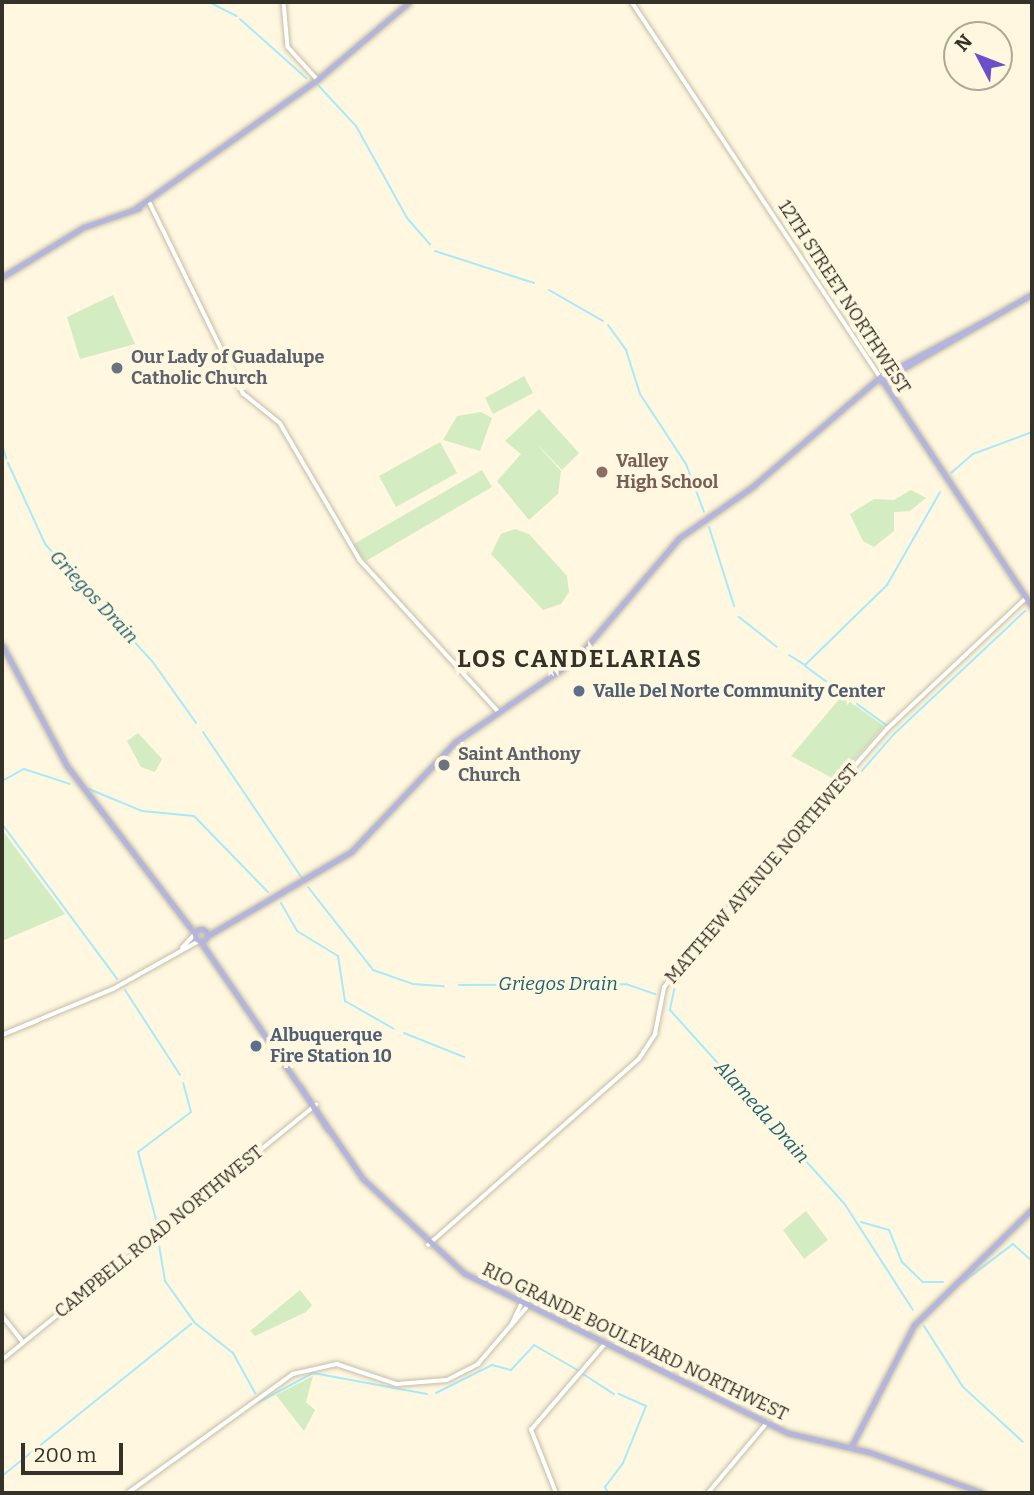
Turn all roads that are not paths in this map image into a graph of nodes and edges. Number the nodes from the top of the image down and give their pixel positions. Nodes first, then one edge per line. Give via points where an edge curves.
1 (284, 2) edge
2 (409, 2) edge
3 (632, 2) edge
4 (317, 79) junction
5 (149, 202) junction
6 (2, 277) edge
7 (1032, 294) edge
8 (881, 380) junction
9 (1026, 598) junction
10 (1032, 607) edge
11 (2, 645) edge
12 (498, 711) junction
13 (186, 918) junction
14 (204, 933) junction
15 (195, 934) junction
16 (200, 941) junction
17 (181, 948) junction
18 (212, 952) junction
19 (2, 1035) edge
20 (314, 1107) junction
21 (1032, 1209) edge
22 (428, 1245) junction
23 (524, 1306) junction
24 (2, 1315) edge
25 (23, 1342) junction
26 (604, 1345) junction
27 (2, 1360) edge
28 (767, 1423) junction
29 (851, 1447) junction
30 (128, 1493) edge
31 (556, 1493) edge
32 (708, 1493) edge
33 (982, 1493) edge

1 - 4 street via 288,47
2 - 4 main road
3 - 8 street, 12TH STREET NORTHWEST
4 - 5 main road
5 - 6 main road via 84,227
5 - 12 street via 243,393 280,423 360,560
7 - 8 main road
8 - 9 main road, 12TH STREET NORTHWEST
8 - 12 main road via 675,541 558,674
9 - 10 main road, 12TH STREET NORTHWEST
9 - 22 street, MATTHEW AVENUE NORTHWEST via 887,729 677,968 664,988 655,1034 639,1059
11 - 13 main road via 67,766
12 - 14 main road via 443,753 343,859
13 - 14 main road
13 - 15 main road
14 - 15 main road
14 - 16 main road
14 - 18 main road
15 - 16 main road
15 - 17 street
16 - 17 street
16 - 18 main road
17 - 19 street via 113,989
18 - 20 main road, RIO GRANDE BOULEVARD NORTHWEST
20 - 22 main road, RIO GRANDE BOULEVARD NORTHWEST via 372,1190
20 - 25 street, CAMPBELL ROAD NORTHWEST
21 - 29 main road via 923,1313
22 - 23 main road, RIO GRANDE BOULEVARD NORTHWEST
23 - 26 main road, RIO GRANDE BOULEVARD NORTHWEST
23 - 30 street via 473,1367 434,1384 397,1384 351,1366 316,1366 258,1396
24 - 25 street
25 - 27 street, CAMPBELL ROAD NORTHWEST
26 - 28 main road, RIO GRANDE BOULEVARD NORTHWEST
26 - 31 street via 531,1430
28 - 29 main road, RIO GRANDE BOULEVARD NORTHWEST
28 - 32 street
29 - 33 main road, RIO GRANDE BOULEVARD NORTHWEST

